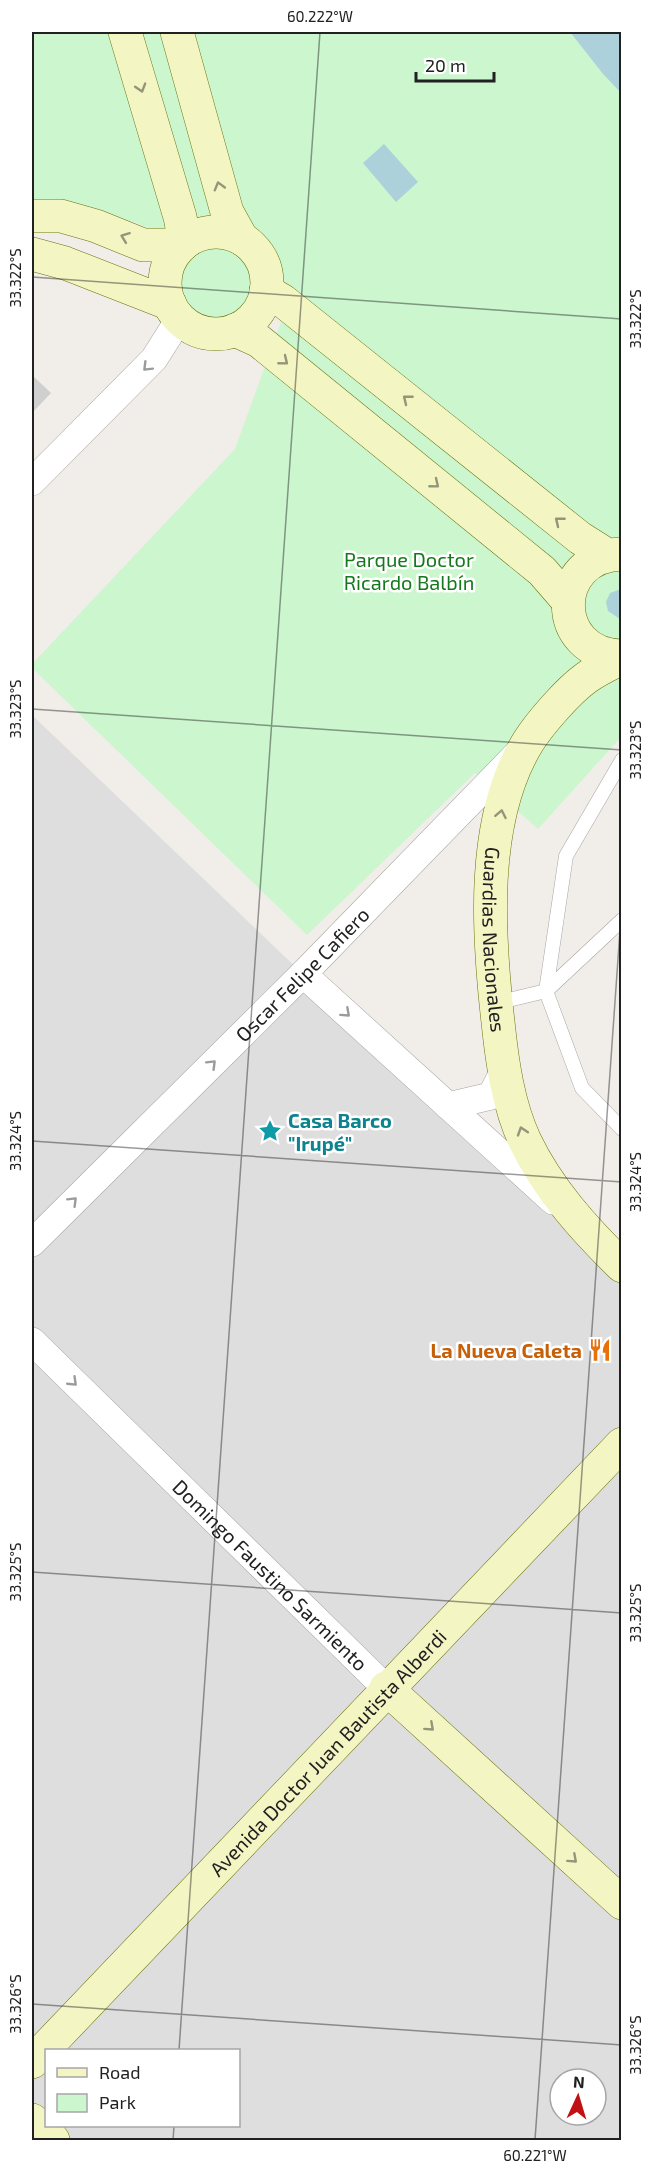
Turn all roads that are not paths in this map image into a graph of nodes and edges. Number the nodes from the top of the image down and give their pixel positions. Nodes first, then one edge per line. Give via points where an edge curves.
1 (124, 32) edge
2 (177, 32) edge
3 (32, 216) edge
4 (242, 240) junction
5 (183, 244) junction
6 (32, 255) edge
7 (266, 291) junction
8 (175, 311) junction
9 (235, 330) junction
10 (32, 482) edge
11 (614, 554) edge
12 (570, 613) junction
13 (621, 657) edge
14 (566, 698) junction
15 (528, 742) junction
16 (621, 760) edge
17 (621, 920) edge
18 (303, 974) junction
19 (546, 991) junction
20 (496, 1003) junction
21 (504, 1070) junction
22 (448, 1106) junction
23 (621, 1129) edge
24 (588, 1233) junction
25 (32, 1243) edge
26 (621, 1266) edge
27 (32, 1341) edge
28 (621, 1444) edge
29 (387, 1688) junction
30 (621, 1903) edge
31 (32, 2062) edge
32 (32, 2120) edge
33 (53, 2140) edge

1 -> 5 main road via 180,218
4 -> 2 main road via 227,212
5 -> 3 main road via 143,245 61,216
4 - 5 main road via 213,232
4 - 7 main road via 262,262
5 - 8 main road via 173,255 165,279
6 - 8 main road via 65,263
7 - 9 main road via 252,319
11 -> 7 main road via 580,538 284,301
8 - 9 main road via 191,327 206,332
8 -> 10 street via 154,359
9 -> 12 main road via 259,341 543,571
11 - 12 main road via 592,561 579,572 571,585
12 - 13 main road via 588,646
12 - 14 main road, Oscar Felipe Cafiero via 576,635 574,675
13 - 14 main road, Oscar Felipe Cafiero via 586,678
14 - 15 main road, Oscar Felipe Cafiero
15 - 18 street, Oscar Felipe Cafiero
20 -> 15 main road, Guardias Nacionales via 491,969 490,891 501,812
16 - 19 lane via 566,856
17 - 19 lane
18 -> 22 street, Guardias Nacionales
25 -> 18 street, Oscar Felipe Cafiero
19 - 20 lane
19 - 23 lane via 582,1088
20 - 21 main road, Guardias Nacionales
21 - 22 street via 490,1096
24 -> 21 main road, Guardias Nacionales via 546,1178 524,1139
22 - 24 street, Guardias Nacionales
24 - 26 main road, Guardias Nacionales
27 -> 29 street, Domingo Faustino Sarmiento
28 - 29 main road, Avenida Doctor Juan Bautista Alberdi
29 -> 30 main road, Domingo Faustino Sarmiento
29 - 31 main road, Avenida Doctor Juan Bautista Alberdi
32 - 33 main road

